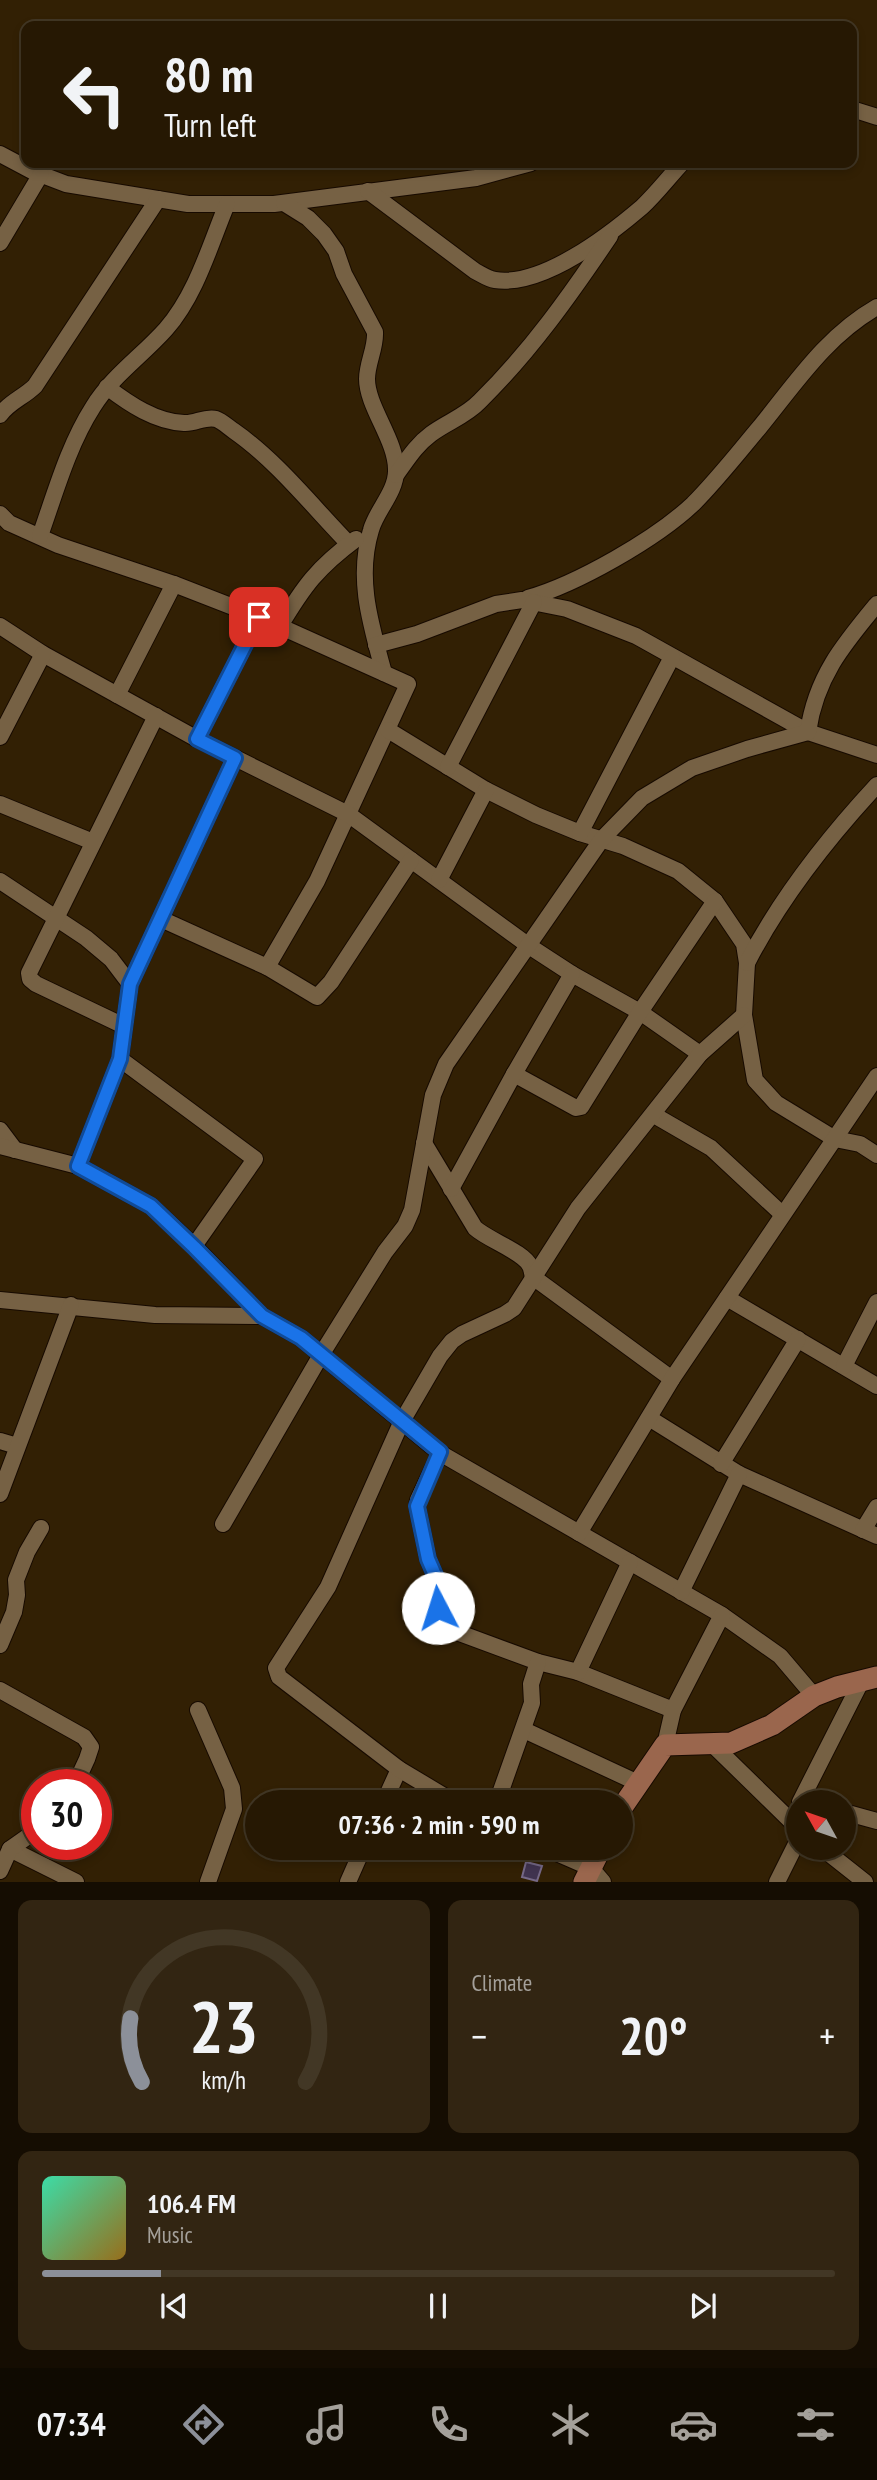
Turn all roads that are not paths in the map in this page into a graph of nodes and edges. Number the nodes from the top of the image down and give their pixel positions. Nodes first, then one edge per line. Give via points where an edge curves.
1 (857, 110) edge
2 (877, 117) edge
3 (0, 154) edge
4 (21, 164) edge
5 (29, 168) edge
6 (513, 168) edge
7 (677, 168) edge
8 (41, 174) junction
9 (368, 191) junction
10 (158, 199) junction
11 (284, 203) junction
12 (227, 204) junction
13 (615, 228) junction
14 (0, 243) edge
15 (877, 307) edge
16 (107, 387) junction
17 (1, 411) edge
18 (396, 475) junction
19 (4, 518) edge
20 (371, 528) junction
21 (40, 536) junction
22 (0, 537) edge
23 (349, 544) junction
24 (174, 584) junction
25 (528, 601) junction
26 (877, 604) edge
27 (259, 617) junction
28 (0, 626) edge
29 (280, 626) junction
30 (376, 645) junction
31 (43, 654) junction
32 (673, 657) junction
33 (384, 673) junction
34 (117, 695) junction
35 (156, 716) junction
36 (388, 730) junction
37 (808, 732) junction
38 (0, 737) edge
39 (197, 739) junction
40 (877, 755) edge
41 (235, 758) junction
42 (448, 767) junction
43 (877, 785) edge
44 (486, 790) junction
45 (0, 804) edge
46 (348, 814) junction
47 (579, 833) junction
48 (602, 839) junction
49 (93, 842) junction
50 (411, 860) junction
51 (439, 880) junction
52 (0, 881) edge
53 (715, 901) junction
54 (58, 918) junction
55 (161, 919) junction
56 (529, 946) junction
57 (747, 963) junction
58 (267, 967) junction
59 (572, 974) junction
60 (130, 984) junction
61 (640, 1012) junction
62 (744, 1015) junction
63 (124, 1026) junction
64 (700, 1054) junction
65 (120, 1059) junction
66 (514, 1074) junction
67 (877, 1076) edge
68 (653, 1115) junction
69 (0, 1130) edge
70 (835, 1139) junction
71 (424, 1143) junction
72 (8, 1148) edge
73 (877, 1155) edge
74 (78, 1166) junction
75 (451, 1189) junction
76 (782, 1214) junction
77 (194, 1247) junction
78 (533, 1277) junction
79 (727, 1298) junction
80 (0, 1300) edge
81 (877, 1302) edge
82 (71, 1305) junction
83 (262, 1316) junction
84 (798, 1339) junction
85 (321, 1355) junction
86 (844, 1366) junction
87 (673, 1380) junction
88 (877, 1386) edge
89 (649, 1418) junction
90 (401, 1423) junction
91 (0, 1441) edge
92 (18, 1446) junction
93 (440, 1452) junction
94 (722, 1464) junction
95 (739, 1474) junction
96 (0, 1494) edge
97 (877, 1507) edge
98 (223, 1524) dead end
99 (41, 1528) dead end
100 (579, 1533) junction
101 (870, 1533) edge
102 (630, 1562) junction
103 (681, 1592) junction
104 (722, 1615) junction
105 (0, 1645) edge
106 (538, 1662) junction
107 (578, 1672) junction
108 (870, 1679) edge
109 (0, 1690) edge
110 (814, 1696) junction
111 (198, 1710) dead end
112 (673, 1710) junction
113 (524, 1730) junction
114 (712, 1744) junction
115 (665, 1745) junction
116 (82, 1769) edge
117 (398, 1769) junction
118 (638, 1783) junction
119 (389, 1790) edge
120 (434, 1790) edge
121 (502, 1790) edge
122 (810, 1790) edge
123 (633, 1791) edge
124 (786, 1800) edge
125 (856, 1815) edge
126 (877, 1821) edge
127 (21, 1841) edge
128 (10, 1849) junction
129 (358, 1860) edge
130 (565, 1860) edge
131 (598, 1860) edge
132 (788, 1860) edge
133 (838, 1860) edge
134 (0, 1871) edge
135 (593, 1877) edge
136 (76, 1881) edge
137 (208, 1881) edge
138 (348, 1881) edge
139 (777, 1881) edge
140 (865, 1881) edge

1 - 2 street
3 - 4 street
5 - 8 street
6 - 9 street via 476,178
7 - 13 street
8 - 10 street via 94,190
8 - 14 street
9 - 11 street
9 - 13 street via 492,280 545,272
10 - 12 street
10 - 17 street via 35,386
11 - 12 street
11 - 18 street via 308,218 336,251 375,332 367,379 394,456
12 - 16 street via 177,314
13 - 18 street via 570,296 492,389 478,404 431,434
15 - 25 street via 847,328 801,373 722,471 671,523 554,591
16 - 21 street via 74,444
16 - 23 street via 149,414 171,422 215,419 222,423 255,447
18 - 20 street
19 - 21 street
19 - 22 street
20 - 23 street
20 - 30 street via 364,588
21 - 24 street
23 - 29 street via 322,565
24 - 27 street
24 - 34 street
25 - 30 street via 496,604
25 - 32 street via 602,621
25 - 42 street
26 - 37 street via 828,667 813,703
27 - 29 street
27 - 39 street
28 - 31 street
29 - 33 street
30 - 33 street
31 - 34 street
31 - 38 street
32 - 37 street
32 - 47 street
33 - 36 street via 408,684
34 - 35 street
35 - 39 street
35 - 49 street
36 - 42 street
36 - 46 street
37 - 40 street
37 - 48 street via 692,768 642,799
39 - 41 street
41 - 46 street
41 - 55 street
42 - 44 street
43 - 57 street via 805,869
44 - 47 street
44 - 51 street
45 - 49 street
46 - 50 street
46 - 58 street via 303,909
47 - 48 street
48 - 53 street via 678,871
48 - 56 street
49 - 54 street
50 - 51 street
50 - 58 street via 321,996
51 - 56 street
52 - 54 street
53 - 57 street via 744,944
53 - 61 street
54 - 60 street via 111,959
54 - 63 street via 33,963 30,979
55 - 58 street
55 - 60 street
56 - 59 street
56 - 71 street via 438,1078
57 - 62 street
59 - 61 street
59 - 66 street
60 - 63 street
61 - 64 street
61 - 66 street via 581,1107
62 - 64 street
62 - 70 street via 755,1080 764,1093
63 - 65 street
64 - 68 street
65 - 74 street
65 - 77 street via 255,1159
66 - 75 street
67 - 70 street
68 - 76 street via 711,1148
68 - 78 street via 578,1208
69 - 72 street
70 - 73 street via 860,1144
70 - 76 street
71 - 75 street
71 - 85 street via 405,1226
72 - 74 street
74 - 77 street via 151,1206
75 - 78 street via 475,1228 525,1260
76 - 79 street
77 - 83 street
78 - 87 street
78 - 90 street via 514,1308 452,1340
79 - 84 street
79 - 87 street
80 - 82 street
81 - 86 street
82 - 83 street via 155,1315
82 - 92 street
83 - 85 street
84 - 86 street
84 - 94 street
85 - 90 street
85 - 98 street
86 - 88 street
87 - 89 street
89 - 94 street
89 - 100 street
90 - 93 street
90 - 117 street via 328,1587 276,1668 279,1677
91 - 92 street
92 - 96 street
93 - 100 street
93 - 106 street via 417,1506 428,1559 438,1582 440,1617 454,1632
94 - 95 street
95 - 101 street
95 - 103 street
97 - 101 street
99 - 105 street via 16,1580 14,1612
100 - 102 street
102 - 103 street
102 - 107 street
103 - 104 street
104 - 110 street via 780,1656
104 - 112 street
106 - 107 street
106 - 113 street
107 - 112 street
108 - 110 street
108 - 122 street
109 - 116 street via 84,1737 90,1747
110 - 114 street via 756,1734
111 - 137 street via 232,1788 234,1809
112 - 115 street
113 - 118 street
113 - 121 street
114 - 115 street
114 - 124 street
115 - 118 street
117 - 119 street
117 - 120 street
118 - 123 street
125 - 126 street
127 - 128 street
128 - 134 street
128 - 136 street
129 - 138 street
130 - 135 street
131 - 135 street
132 - 139 street
133 - 140 street

